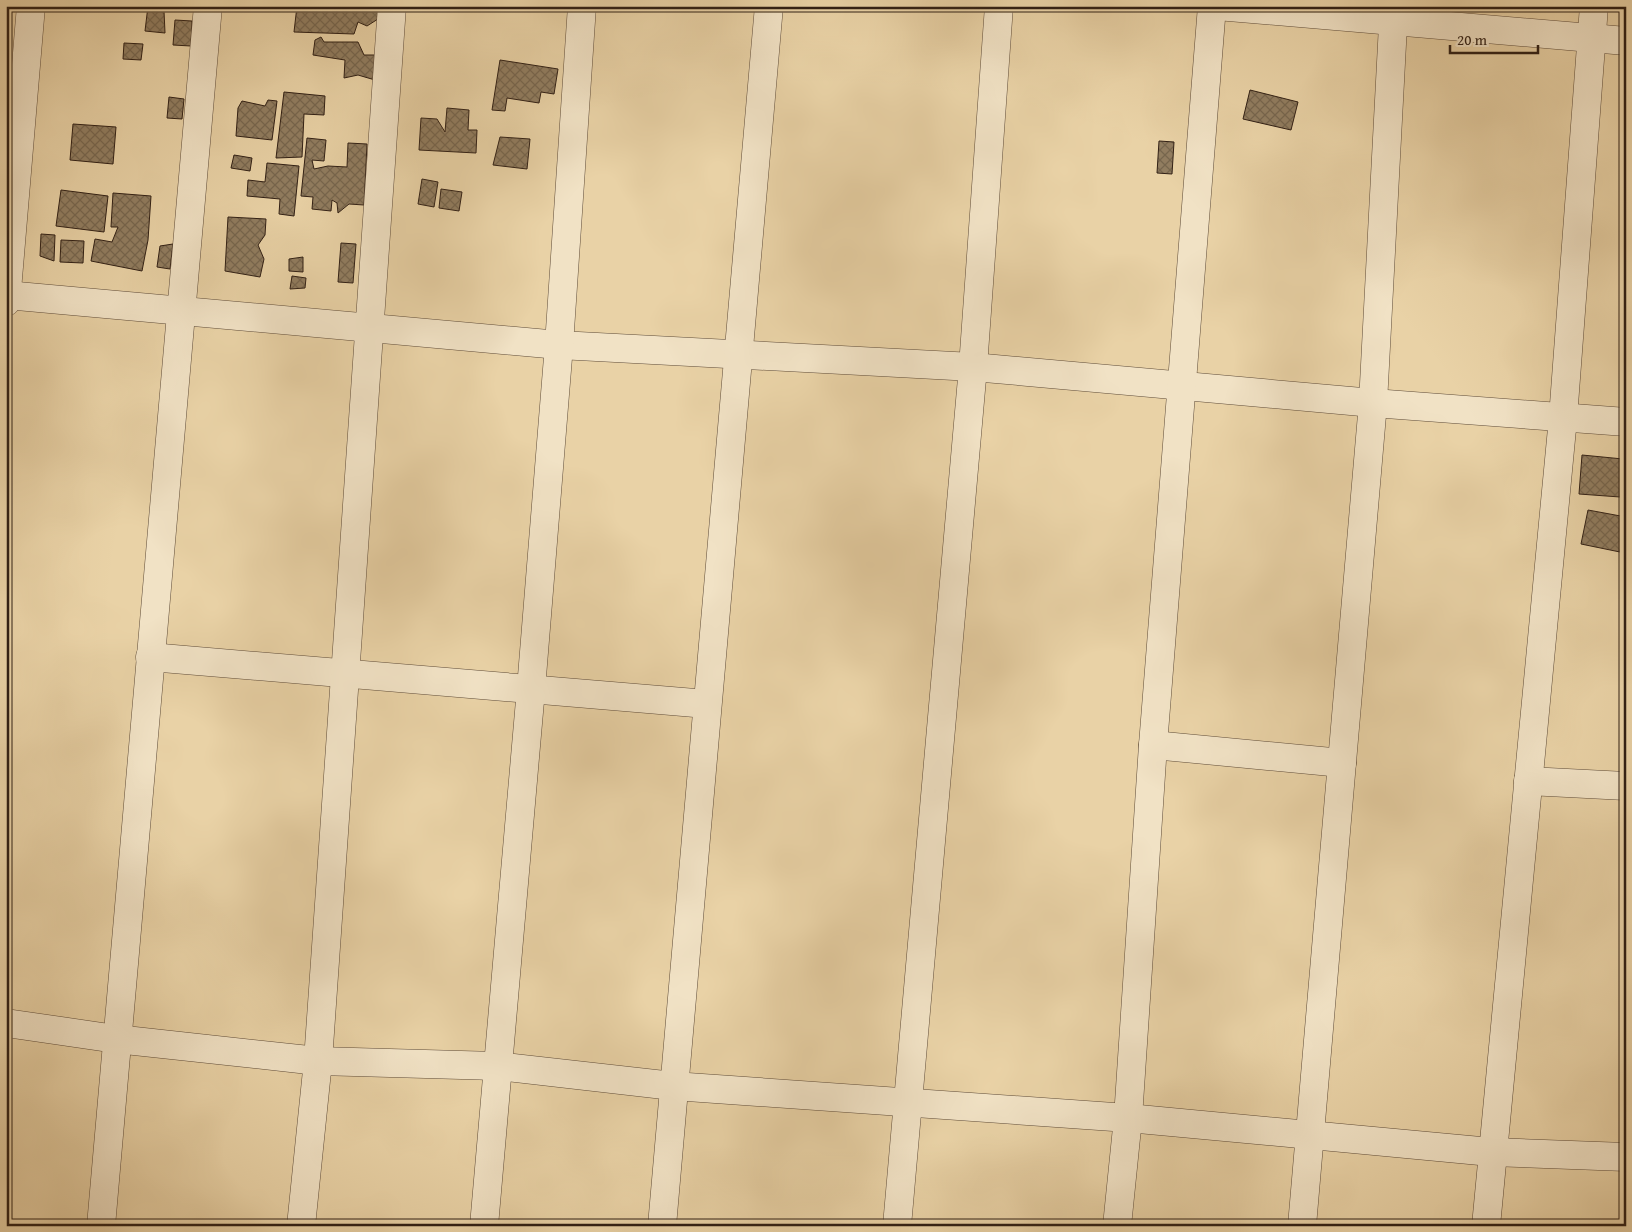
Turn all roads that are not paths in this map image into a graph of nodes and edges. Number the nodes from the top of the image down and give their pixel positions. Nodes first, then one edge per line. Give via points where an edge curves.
1 (31, 6) edge
2 (208, 6) edge
3 (392, 6) edge
4 (582, 6) edge
5 (769, 6) edge
6 (999, 6) edge
7 (1212, 6) edge
8 (1217, 6) edge
9 (1594, 6) edge
10 (1393, 13) edge
11 (1592, 38) junction
12 (1626, 41) edge
13 (7, 295) edge
14 (6, 302) edge
15 (181, 311) junction
16 (369, 328) junction
17 (559, 345) junction
18 (740, 356) junction
19 (974, 367) junction
20 (1182, 384) junction
21 (1373, 403) junction
22 (1564, 418) junction
23 (1626, 422) edge
24 (150, 657) junction
25 (345, 674) junction
26 (531, 689) junction
27 (707, 704) junction
28 (1153, 744) junction
29 (1342, 763) junction
30 (1528, 781) junction
31 (1626, 786) edge
32 (6, 1024) edge
33 (116, 1040) junction
34 (318, 1061) junction
35 (497, 1066) junction
36 (673, 1086) junction
37 (908, 1104) junction
38 (1128, 1118) junction
39 (1310, 1135) junction
40 (1491, 1152) junction
41 (1626, 1157) edge
42 (101, 1226) edge
43 (301, 1226) edge
44 (484, 1226) edge
45 (662, 1226) edge
46 (897, 1226) edge
47 (1117, 1226) edge
48 (1302, 1226) edge
49 (1486, 1226) edge

1 - 13 street
2 - 15 street
3 - 16 street
4 - 17 street
5 - 18 street
6 - 19 street
7 - 20 street
8 - 10 street
9 - 11 street
10 - 11 street
10 - 21 street
11 - 12 street
11 - 22 street
13 - 14 street
13 - 15 street
15 - 16 street
15 - 24 street
16 - 17 street
16 - 25 street
17 - 18 street
17 - 26 street
18 - 19 street
18 - 27 street
19 - 20 street
19 - 37 street
20 - 21 street
20 - 28 street
21 - 22 street
21 - 29 street
22 - 23 street
22 - 30 street
24 - 25 street
24 - 33 street
25 - 26 street
25 - 34 street
26 - 27 street
26 - 35 street
27 - 36 street
28 - 29 street
28 - 38 street
29 - 39 street
30 - 31 street
30 - 40 street
32 - 33 street
33 - 34 street
33 - 42 street
34 - 35 street
34 - 43 street
35 - 36 street
35 - 44 street
36 - 37 street
36 - 45 street
37 - 38 street
37 - 46 street
38 - 39 street
38 - 47 street
39 - 40 street
39 - 48 street
40 - 41 street
40 - 49 street

